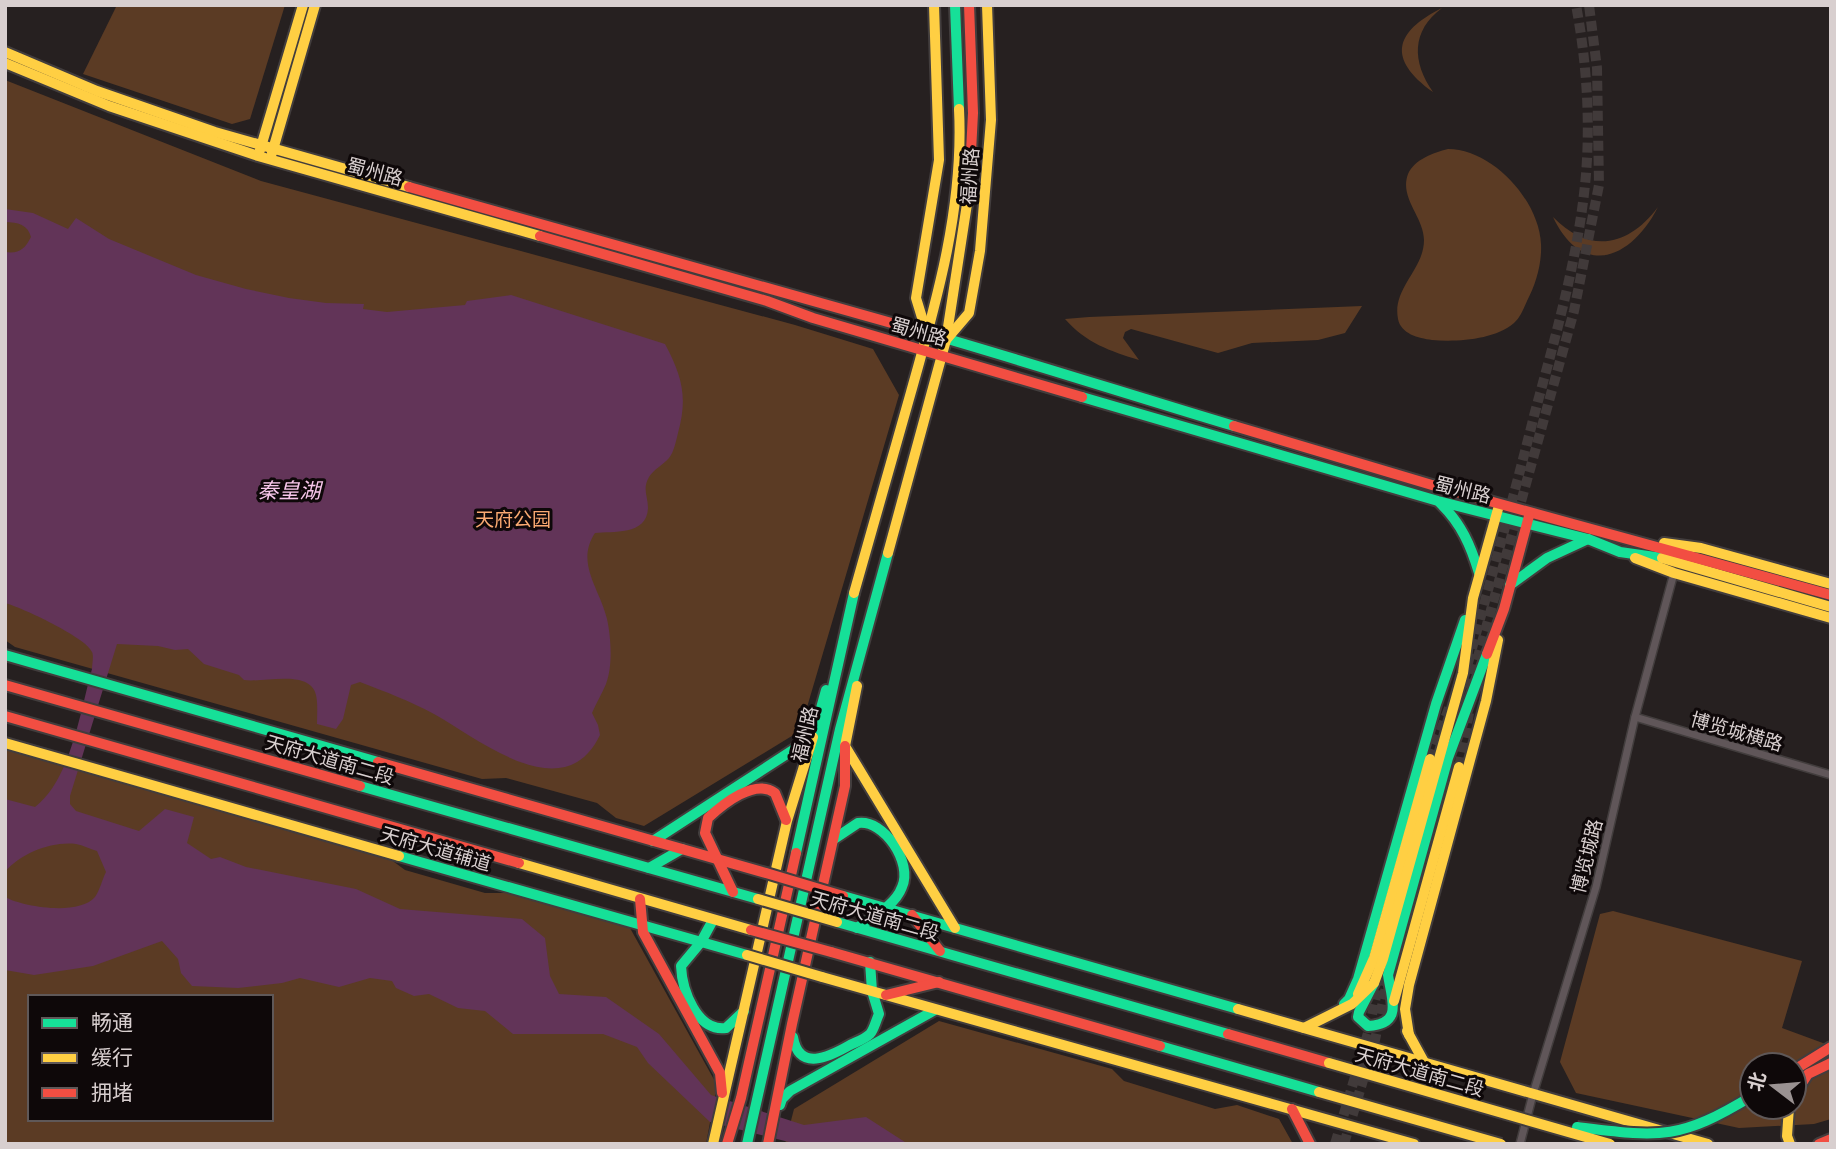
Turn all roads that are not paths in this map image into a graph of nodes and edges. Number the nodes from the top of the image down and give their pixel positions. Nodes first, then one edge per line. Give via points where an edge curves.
1 (303, 5) edge
2 (315, 5) edge
3 (934, 5) edge
4 (956, 5) edge
5 (969, 5) edge
6 (987, 5) edge
7 (5, 52) edge
8 (5, 63) edge
9 (260, 151) junction
10 (272, 154) junction
11 (927, 334) junction
12 (946, 340) junction
13 (923, 350) junction
14 (942, 355) junction
15 (1438, 501) junction
16 (1500, 503) junction
17 (1496, 515) junction
18 (1529, 517) junction
19 (1621, 537) junction
20 (1587, 539) junction
21 (1620, 552) junction
22 (1674, 573) junction
23 (1480, 576) junction
24 (1831, 584) edge
25 (1510, 585) junction
26 (1831, 595) edge
27 (1473, 598) junction
28 (851, 604) junction
29 (1831, 607) edge
30 (1504, 609) junction
31 (1831, 618) edge
32 (870, 622) junction
33 (5, 655) edge
34 (5, 685) edge
35 (5, 716) edge
36 (1635, 717) junction
37 (813, 737) junction
38 (5, 743) edge
39 (845, 746) junction
40 (1430, 759) tunnel mouth
41 (1459, 767) tunnel mouth
42 (1831, 775) edge
43 (787, 821) junction
44 (834, 839) junction
45 (653, 841) junction
46 (682, 849) junction
47 (717, 859) junction
48 (649, 868) junction
49 (733, 892) junction
50 (640, 899) junction
51 (883, 907) junction
52 (912, 915) junction
53 (713, 920) junction
54 (641, 925) junction
55 (858, 928) junction
56 (955, 928) junction
57 (701, 942) junction
58 (940, 951) junction
59 (870, 962) junction
60 (939, 982) junction
61 (1374, 983) junction
62 (872, 992) junction
63 (886, 995) junction
64 (1352, 1004) junction
65 (745, 1009) junction
66 (1393, 1009) junction
67 (935, 1010) junction
68 (1331, 1013) junction
69 (792, 1024) junction
70 (1304, 1028) junction
71 (1409, 1035) junction
72 (1831, 1047) edge
73 (1808, 1061) edge
74 (1424, 1062) junction
75 (1831, 1063) edge
76 (1808, 1074) edge
77 (1533, 1094) junction
78 (1738, 1104) edge
79 (722, 1109) junction
80 (1292, 1109) junction
81 (774, 1121) junction
82 (1530, 1121) junction
83 (1788, 1121) edge
84 (1831, 1139) edge
85 (1392, 1141) edge
86 (713, 1144) edge
87 (727, 1144) edge
88 (747, 1144) edge
89 (768, 1144) edge
90 (1310, 1144) edge
91 (1414, 1144) edge
92 (1501, 1144) edge
93 (1520, 1144) edge
94 (1610, 1144) edge
95 (1708, 1144) edge
96 (1790, 1144) edge
97 (1819, 1144) edge

1 - 9 main road
2 - 10 main road
3 - 11 main road, 福州路 via 939,160 915,298
4 - 11 main road, 福州路 via 958,181
5 - 12 main road, 福州路 via 972,153
6 - 12 main road, 福州路 via 990,120 985,211 969,313
7 - 9 main road, 蜀州路
8 - 9 main road, 蜀州路 via 108,106
9 - 10 main road, 蜀州路
10 - 11 main road, 蜀州路
10 - 13 main road, 蜀州路
11 - 12 main road, 蜀州路
11 - 13 main road, 福州路
12 - 14 main road, 福州路
12 - 16 main road, 蜀州路
13 - 14 main road, 蜀州路
13 - 28 main road, 福州路
14 - 15 main road, 蜀州路
14 - 32 main road, 福州路
15 - 17 main road, 蜀州路
15 - 23 main road via 1454,515 1473,550
16 - 17 main road
16 - 18 main road, 蜀州路
17 - 18 main road, 蜀州路
17 - 23 main road
18 - 19 main road, 蜀州路
18 - 20 main road, 蜀州路
18 - 25 main road
19 - 24 main road via 1701,548
19 - 26 main road, 蜀州路
20 - 21 main road, 蜀州路
20 - 25 main road via 1533,565
21 - 22 main road
21 - 29 main road, 蜀州路 via 1661,558
22 - 31 main road
22 - 36 street, 博览城路
23 - 27 main road
25 - 30 main road
27 - 61 main road via 1463,673
27 - 68 main road via 1436,704 1358,979 1349,999
28 - 37 main road
28 - 87 main road, 福州路
30 - 66 main road via 1448,758 1413,880 1388,975
30 - 71 main road via 1486,701 1409,985 1405,1009
32 - 39 main road
32 - 88 main road, 福州路 via 841,729
33 - 45 main road
34 - 48 main road, 天府大道南二段
35 - 50 main road
36 - 42 street, 博览城横路
36 - 77 street, 博览城路 via 1596,887
37 - 43 main road
37 - 45 main road
38 - 54 main road, 天府大道辅道
39 - 44 main road via 845,786
39 - 56 main road
40 - 64 main road via 1374,958
41 - 66 main road
43 - 47 main road via 777,793 752,788 708,818 705,833
43 - 65 main road
44 - 51 main road via 864,821 884,834 905,874 898,895
44 - 69 main road
45 - 46 main road
46 - 47 main road
46 - 48 main road
47 - 49 main road
47 - 51 main road, bridge
48 - 49 main road, 天府大道南二段
49 - 55 main road, 天府大道南二段, bridge
50 - 53 main road
50 - 54 main road
51 - 52 main road
51 - 55 main road
52 - 56 main road
52 - 58 main road
53 - 57 main road
53 - 59 main road, bridge
54 - 57 main road, 天府大道辅道
54 - 79 main road via 720,1073
55 - 58 main road, 天府大道南二段
56 - 70 main road
57 - 62 main road, 天府大道辅道, bridge
57 - 65 main road via 680,971 695,1011 713,1027 723,1029
58 - 82 main road, 天府大道南二段, bridge
59 - 60 main road
59 - 62 main road
60 - 63 main road
60 - 92 main road, bridge
61 - 64 main road
61 - 66 main road via 1358,1017 1368,1026 1383,1025
62 - 63 main road, 天府大道辅道
62 - 69 main road via 879,1014 870,1034 827,1058 803,1056 795,1048
63 - 67 main road, 天府大道辅道
64 - 68 main road
65 - 79 main road
66 - 71 main road
67 - 80 main road, 天府大道辅道
67 - 81 main road via 790,1091
68 - 70 main road
69 - 81 main road
70 - 74 main road
71 - 74 main road
72 - 73 main road
74 - 77 main road
75 - 76 main road
77 - 93 street, 博览城路
77 - 95 main road
78 - 82 main road, bridge via 1701,1124 1660,1135
79 - 86 main road
80 - 85 main road, 天府大道辅道
80 - 90 main road
81 - 89 main road
82 - 94 main road, 天府大道南二段, bridge
83 - 96 main road
84 - 97 main road
85 - 91 main road, 天府大道辅道

